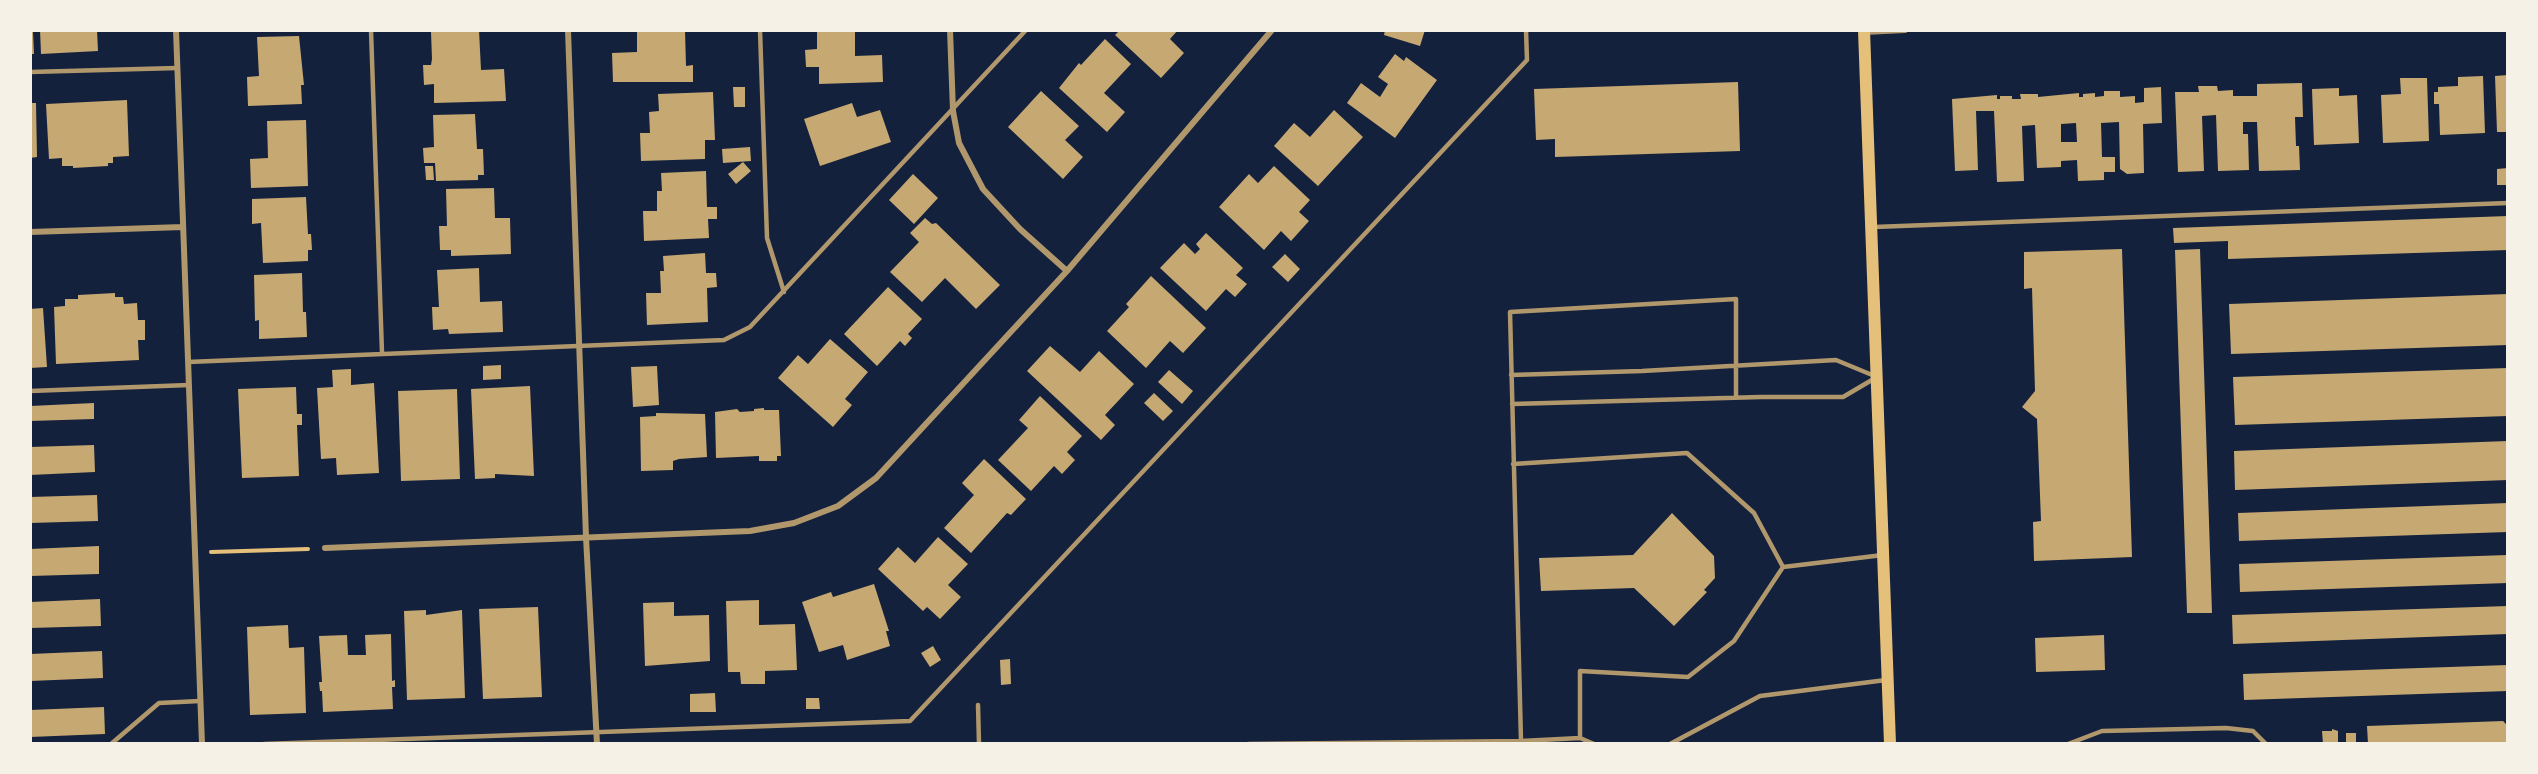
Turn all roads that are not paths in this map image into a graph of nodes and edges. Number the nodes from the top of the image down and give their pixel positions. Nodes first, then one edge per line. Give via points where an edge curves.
1 (176, 30) edge
2 (371, 30) edge
3 (568, 30) edge
4 (760, 30) edge
5 (950, 30) edge
6 (1026, 30) edge
7 (1272, 30) edge
8 (1526, 30) edge
9 (1905, 30) edge
10 (1864, 31) edge
11 (177, 68) junction
12 (30, 72) edge
13 (953, 111) junction
14 (2508, 204) edge
15 (183, 227) junction
16 (1871, 227) junction
17 (30, 232) edge
18 (1067, 271) junction
19 (784, 292) junction
20 (579, 345) junction
21 (382, 354) junction
22 (188, 362) junction
23 (1735, 366) junction
24 (1511, 375) junction
25 (1877, 376) junction
26 (189, 385) junction
27 (30, 391) edge
28 (1736, 398) junction
29 (1512, 404) junction
30 (1514, 465) junction
31 (586, 537) junction
32 (325, 548) road end
33 (1883, 555) junction
34 (1783, 567) junction
35 (1887, 680) junction
36 (200, 701) junction
37 (978, 705) dead end
38 (596, 732) junction
39 (1580, 738) junction
40 (1521, 743) edge
41 (2266, 743) edge
42 (111, 744) edge
43 (202, 744) edge
44 (264, 744) edge
45 (597, 744) edge
46 (979, 744) edge
47 (1247, 744) edge
48 (1594, 744) edge
49 (1670, 744) edge
50 (1890, 744) edge
51 (2068, 744) edge

1 - 11 street
2 - 21 lane
3 - 20 street
4 - 19 lane via 767,237
5 - 13 street
6 - 13 lane
7 - 18 street
8 - 38 lane via 1527,60 910,722
9 - 10 street
10 - 16 main road
11 - 12 lane
11 - 15 street
13 - 18 street via 959,143 983,189 1020,230
13 - 19 lane
14 - 16 lane
15 - 17 street
15 - 22 street
16 - 25 main road
18 - 31 street via 876,478 838,506 794,523 750,531
19 - 20 lane via 750,327 724,340
20 - 21 lane
20 - 31 street
21 - 22 lane
22 - 26 street
23 - 24 lane
23 - 24 lane via 1736,299 1510,312
23 - 25 lane via 1836,360
23 - 28 lane
24 - 29 lane
25 - 28 lane via 1842,397
25 - 33 main road
26 - 27 lane
26 - 36 street
28 - 29 lane
29 - 30 lane
30 - 34 lane via 1687,453 1754,513
30 - 40 lane
31 - 32 street
31 - 38 street
33 - 34 lane
33 - 35 main road
34 - 39 lane via 1734,641 1688,677 1580,671
35 - 49 lane via 1760,696
35 - 50 main road
36 - 42 lane via 159,703
36 - 43 street
37 - 46 lane
38 - 44 lane
38 - 45 street
39 - 40 lane
39 - 48 lane
40 - 47 lane
41 - 51 lane via 2253,731 2226,728 2102,731

